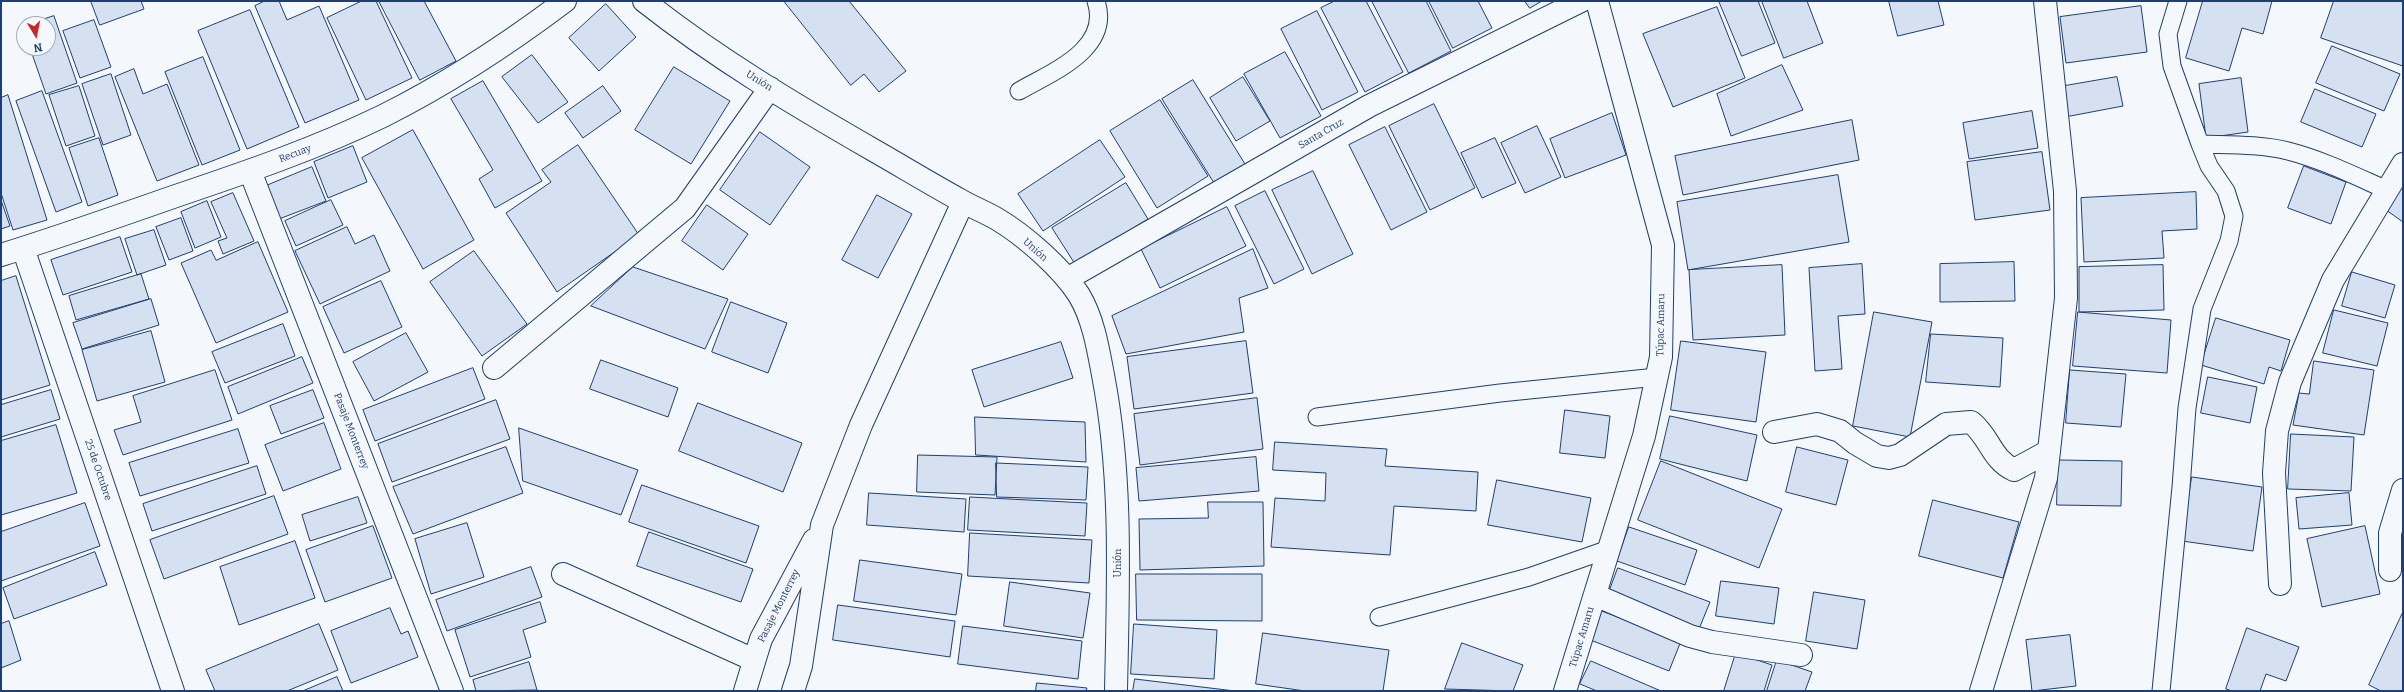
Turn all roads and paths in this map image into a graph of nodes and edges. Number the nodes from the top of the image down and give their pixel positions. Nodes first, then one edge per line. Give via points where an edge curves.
1 (565, 1) edge
2 (644, 1) edge
3 (1096, 1) edge
4 (1582, 1) edge
5 (1597, 1) edge
6 (2045, 1) edge
7 (2178, 1) edge
8 (770, 88) junction
9 (1019, 92) dead end
10 (2200, 144) junction
11 (2403, 164) edge
12 (250, 171) junction
13 (2387, 190) junction
14 (963, 202) junction
15 (23, 248) junction
16 (1, 255) edge
17 (1067, 279) junction
18 (494, 368) dead end
19 (1657, 377) junction
20 (1317, 417) dead end
21 (1774, 432) dead end
22 (2049, 450) junction
23 (2403, 490) edge
24 (822, 525) junction
25 (1609, 549) junction
26 (2390, 570) dead end
27 (563, 574) dead end
28 (2280, 584) dead end
29 (1595, 595) junction
30 (1378, 617) dead end
31 (1801, 655) dead end
32 (754, 660) junction
33 (174, 691) edge
34 (452, 691) edge
35 (745, 691) edge
36 (793, 691) edge
37 (1116, 691) edge
38 (1565, 691) edge
39 (1981, 691) edge
40 (2161, 691) edge

1 - 12 street, Recuay via 526,31 455,76 384,115 310,149
2 - 8 street, Unión via 703,46
3 - 9 lane via 1100,22 1097,33 1089,44 1074,58
4 - 17 street, Santa Cruz via 1369,106
5 - 19 street, Túpac Amaru via 1663,245 1661,357
6 - 22 street via 2065,191 2066,298
7 - 10 lane via 2168,34 2172,66
8 - 14 street, Unión
8 - 18 street via 685,208
10 - 13 lane via 2265,147 2287,151 2313,158
10 - 40 lane via 2209,166 2226,191 2234,216 2229,241 2202,309 2186,408
11 - 13 street
12 - 15 street, Recuay
12 - 34 street, Pasaje Monterrey
13 - 28 street via 2333,280 2288,389 2277,431 2274,473
14 - 17 street, Unión via 999,220 1030,243
14 - 24 street via 861,424
15 - 16 street, Recuay
15 - 33 street, 25 de Octubre
17 - 37 street, Unión via 1080,296 1090,320 1099,351 1110,411 1118,552
19 - 20 lane via 1500,393
19 - 25 street, Túpac Amaru via 1644,436
21 - 22 street via 1817,424 1840,431 1877,456 1889,458 1900,455 1946,424 1971,422 1981,430 1997,459 2014,470
22 - 39 street via 2046,478
23 - 26 street via 2390,533
24 - 32 street, Pasaje Monterrey via 761,639
24 - 36 street via 801,666
25 - 29 street, Túpac Amaru
25 - 30 lane via 1529,578
27 - 32 street
29 - 31 street via 1690,636 1712,642
29 - 38 street, Túpac Amaru
32 - 35 street, Pasaje Monterrey

